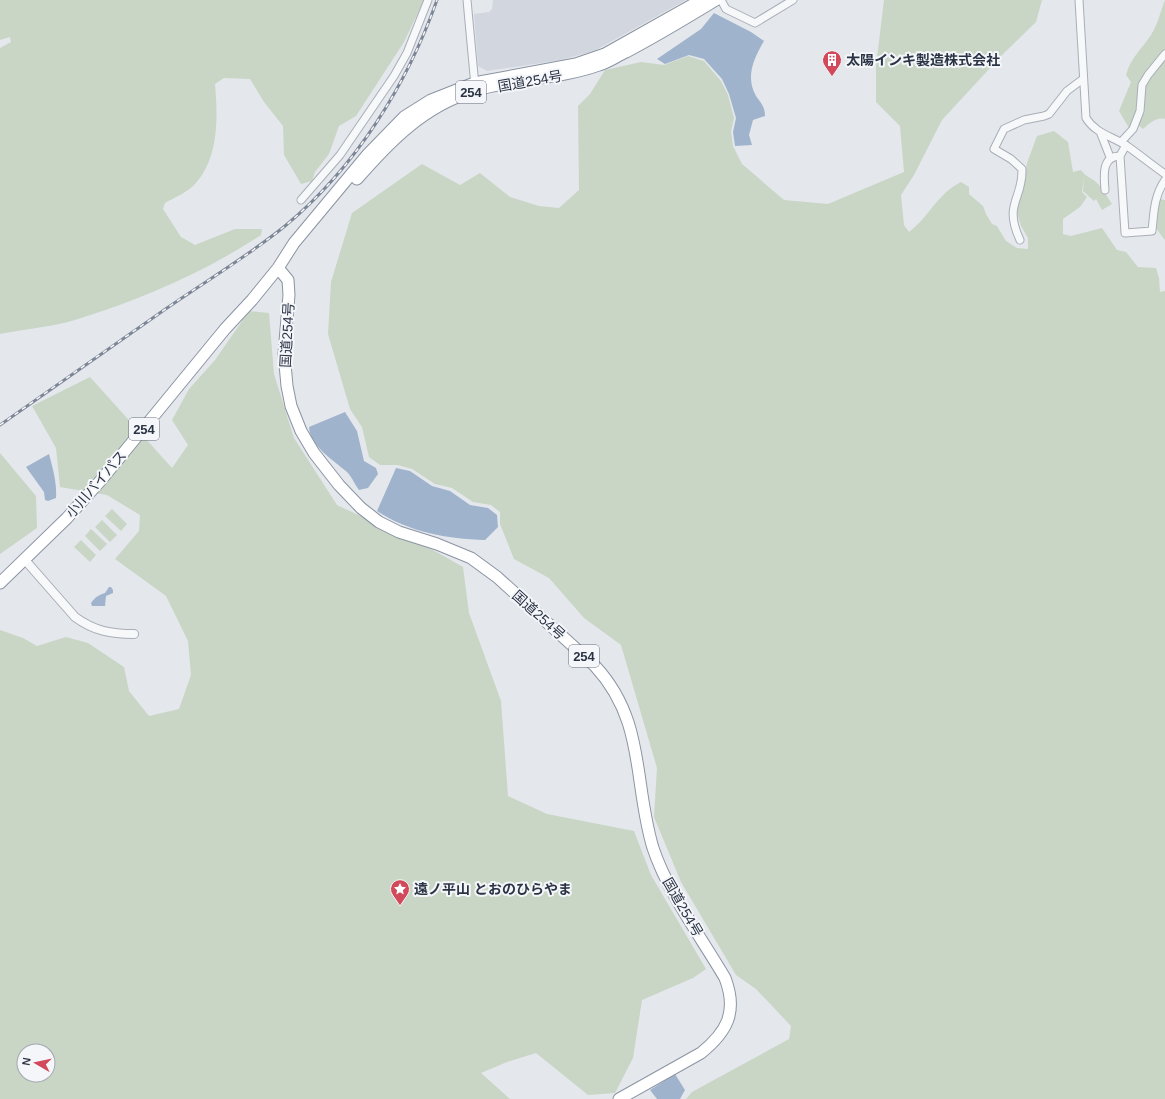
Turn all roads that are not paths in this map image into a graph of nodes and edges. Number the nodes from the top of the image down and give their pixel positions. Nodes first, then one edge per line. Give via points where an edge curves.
1 (428, 0) edge
2 (467, 0) edge
3 (701, 0) edge
4 (716, 0) edge
5 (721, 0) edge
6 (793, 0) edge
7 (1079, 0) edge
8 (1165, 54) edge
9 (1084, 78) junction
10 (475, 87) junction
11 (1102, 134) junction
12 (1123, 144) junction
13 (1120, 156) junction
14 (1110, 157) junction
15 (1165, 174) edge
16 (1165, 180) edge
17 (1105, 190) dead end
18 (301, 200) dead end
19 (1020, 240) dead end
20 (278, 268) junction
21 (25, 560) junction
22 (0, 583) edge
23 (134, 634) dead end
24 (619, 1099) edge

1 - 18 street via 409,48 394,76 340,155
2 - 10 street
3 - 10 highway, 国道254号 / 254 via 630,41 594,58
4 - 10 highway, 国道254号 / 254 via 608,62 561,76
5 - 6 street via 726,9 755,24
7 - 9 street
8 - 12 street via 1142,85 1140,111 1133,129
9 - 11 street via 1086,118
9 - 19 street via 1067,91 1049,114 1004,129 997,140 994,149 1012,159 1022,169 1012,214
10 - 20 highway, 国道254号 / 254 via 433,109 408,126 387,145
11 - 12 street
11 - 14 street
12 - 13 street
12 - 15 street
13 - 14 street
13 - 16 street via 1125,233 1152,231 1155,200
14 - 17 street via 1103,172
20 - 21 highway, 小川バイパス / 254 via 102,479
20 - 24 highway, 国道254号 / 254 via 288,280 284,353 291,406 301,431 314,453 339,485 379,522 404,534 471,558 497,577 595,666 608,680 623,707 632,733 654,849 668,882 726,978 730,989 731,1010 723,1030 706,1048
21 - 22 highway, 小川バイパス / 254
21 - 23 street via 58,599 82,622 106,633

